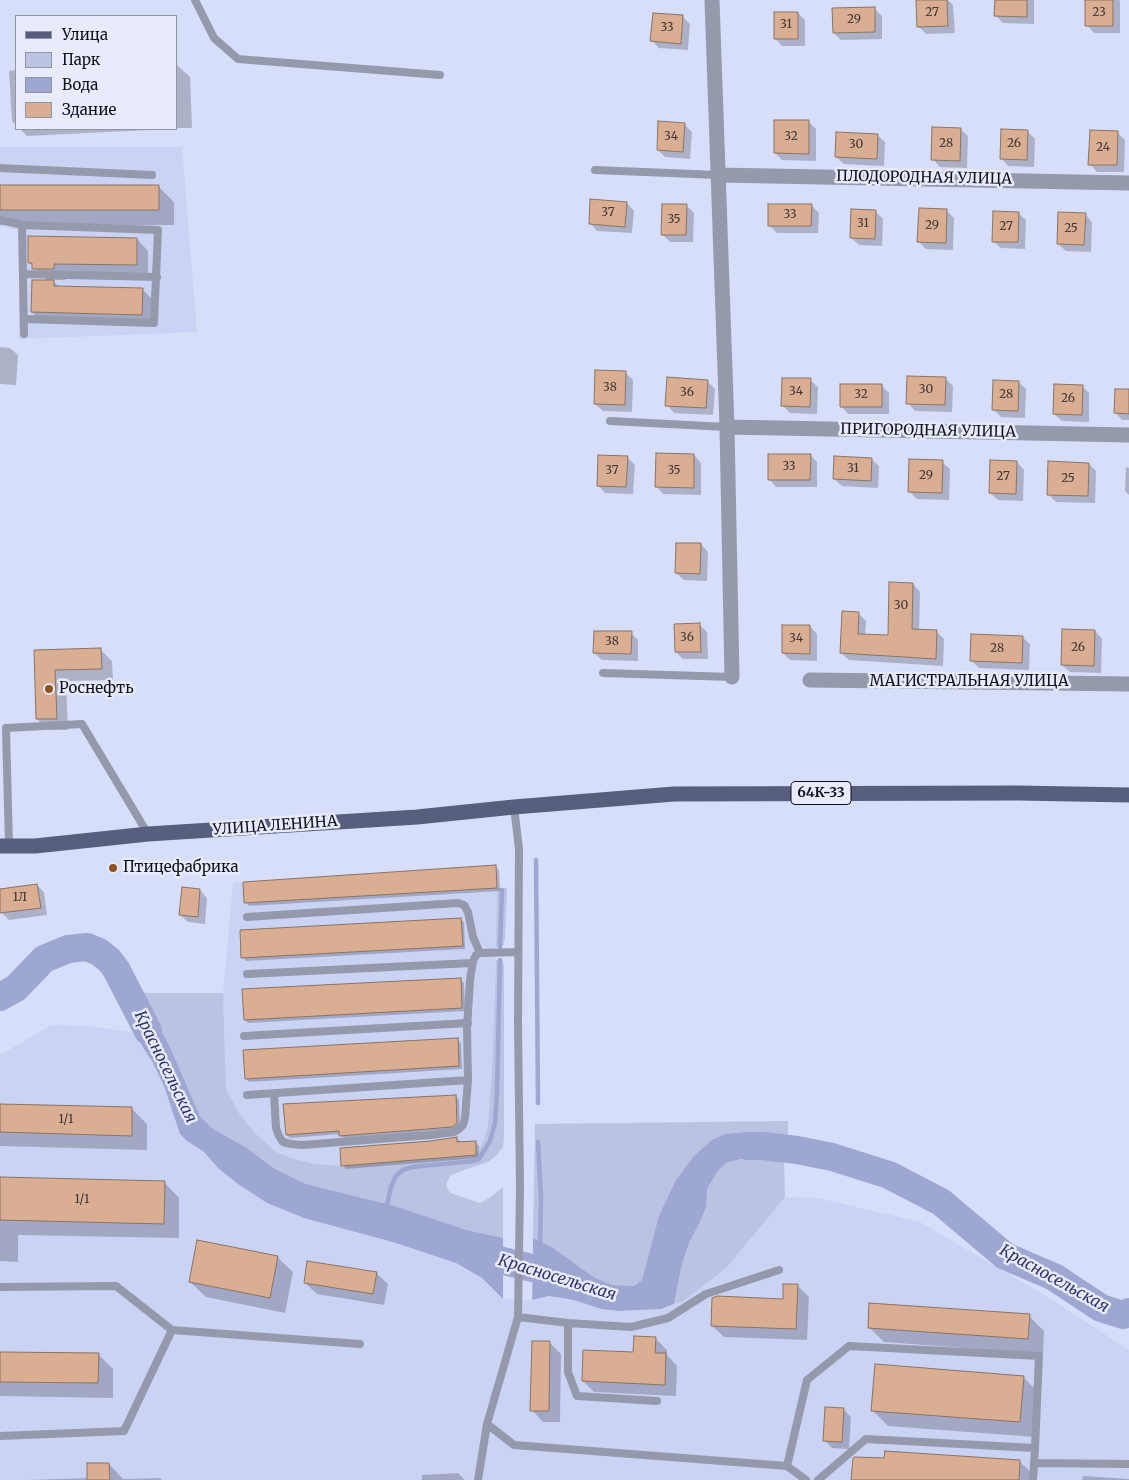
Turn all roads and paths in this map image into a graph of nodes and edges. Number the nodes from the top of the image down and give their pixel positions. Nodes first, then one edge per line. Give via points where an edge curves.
1 (195, 0) edge
2 (712, 0) edge
3 (440, 75) dead end
4 (0, 168) edge
5 (595, 170) dead end
6 (152, 174) dead end
7 (718, 175) junction
8 (1129, 183) edge
9 (0, 220) edge
10 (22, 225) junction
11 (23, 274) junction
12 (156, 277) junction
13 (24, 319) junction
14 (24, 334) dead end
15 (610, 422) dead end
16 (727, 427) junction
17 (1129, 435) edge
18 (602, 673) dead end
19 (732, 676) joint
20 (810, 680) dead end
21 (1129, 684) edge
22 (1129, 795) edge
23 (514, 808) junction
24 (148, 834) junction
25 (3, 849) edge
26 (247, 918) dead end
27 (518, 952) junction
28 (480, 953) junction
29 (472, 964) junction
30 (247, 974) dead end
31 (468, 1022) junction
32 (244, 1036) dead end
33 (468, 1080) junction
34 (274, 1092) junction
35 (247, 1094) dead end
36 (779, 1270) dead end
37 (0, 1286) edge
38 (518, 1316) junction
39 (568, 1323) junction
40 (172, 1330) junction
41 (360, 1344) dead end
42 (657, 1401) dead end
43 (487, 1424) junction
44 (0, 1436) edge
45 (1035, 1448) junction
46 (1034, 1463) junction
47 (1129, 1464) edge
48 (787, 1466) junction
49 (478, 1480) edge
50 (806, 1480) edge
51 (818, 1480) edge
52 (1032, 1480) edge

1 - 3 lane via 214,38 238,59
2 - 7 street
4 - 6 lane
5 - 7 lane
7 - 8 street, ПЛОДОРОДНАЯ УЛИЦА
7 - 16 street
9 - 10 lane
10 - 11 lane
10 - 12 lane via 158,230
11 - 12 lane
11 - 13 lane
12 - 13 lane via 154,322
13 - 14 lane
15 - 16 lane
16 - 17 street, ПРИГОРОДНАЯ УЛИЦА
16 - 19 street
18 - 19 lane
20 - 21 street, МАГИСТРАЛЬНАЯ УЛИЦА
22 - 23 main road, 64К-33 via 674,794
23 - 24 main road, УЛИЦА ЛЕНИНА via 417,818
23 - 27 lane via 519,849
24 - 25 main road, УЛИЦА ЛЕНИНА
24 - 25 lane via 82,724 6,728
26 - 28 lane via 458,903 464,905 468,912
27 - 28 lane
27 - 38 lane
28 - 29 lane
29 - 30 lane
29 - 31 lane
31 - 32 lane
31 - 33 lane
33 - 34 lane
33 - 34 lane via 465,1118 463,1125 454,1132 302,1145 283,1142 279,1136
34 - 35 lane
36 - 39 lane via 706,1294 668,1318 631,1327
37 - 40 lane via 116,1286
38 - 39 lane
38 - 43 lane
39 - 42 lane via 568,1372 577,1396
40 - 41 lane
40 - 44 lane via 124,1431
43 - 48 lane via 514,1445
43 - 49 lane
45 - 46 lane
45 - 48 lane via 1039,1356 849,1346 807,1380
45 - 51 lane via 866,1439
46 - 47 lane
46 - 52 lane
48 - 50 lane

